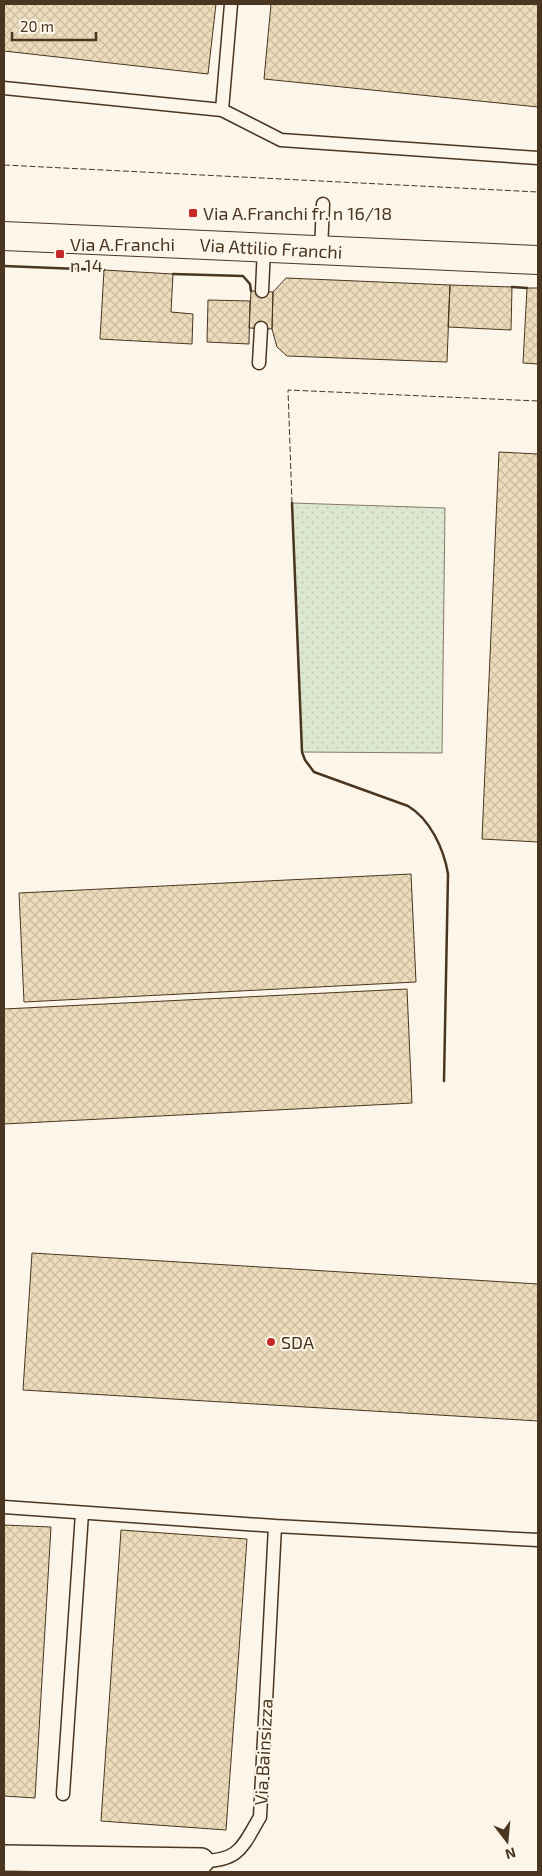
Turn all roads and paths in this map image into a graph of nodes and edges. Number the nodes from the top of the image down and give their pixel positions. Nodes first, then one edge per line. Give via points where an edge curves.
1 (232, 4) edge
2 (4, 88) edge
3 (222, 110) junction
4 (538, 158) edge
5 (323, 204) dead end
6 (4, 236) edge
7 (264, 248) junction
8 (321, 250) junction
9 (538, 260) edge
10 (262, 291) dead end
11 (261, 328) dead end
12 (259, 363) dead end
13 (4, 1507) edge
14 (82, 1513) junction
15 (275, 1526) junction
16 (538, 1540) edge
17 (63, 1794) dead end
18 (4, 1858) edge
19 (201, 1861) joint
20 (90, 1865) edge

1 - 3 lane
2 - 3 lane
3 - 4 lane via 281,140
5 - 8 lane
6 - 7 street, Via Attilio Franchi
7 - 8 street, Via Attilio Franchi
7 - 10 lane
8 - 9 street, Via Attilio Franchi
11 - 12 lane
13 - 14 lane
14 - 15 lane
14 - 17 lane
15 - 16 lane
15 - 19 lane, Via Bainsizza via 260,1817 233,1856 218,1861
18 - 20 street, Via Bainsizza
19 - 20 street, Via Bainsizza

